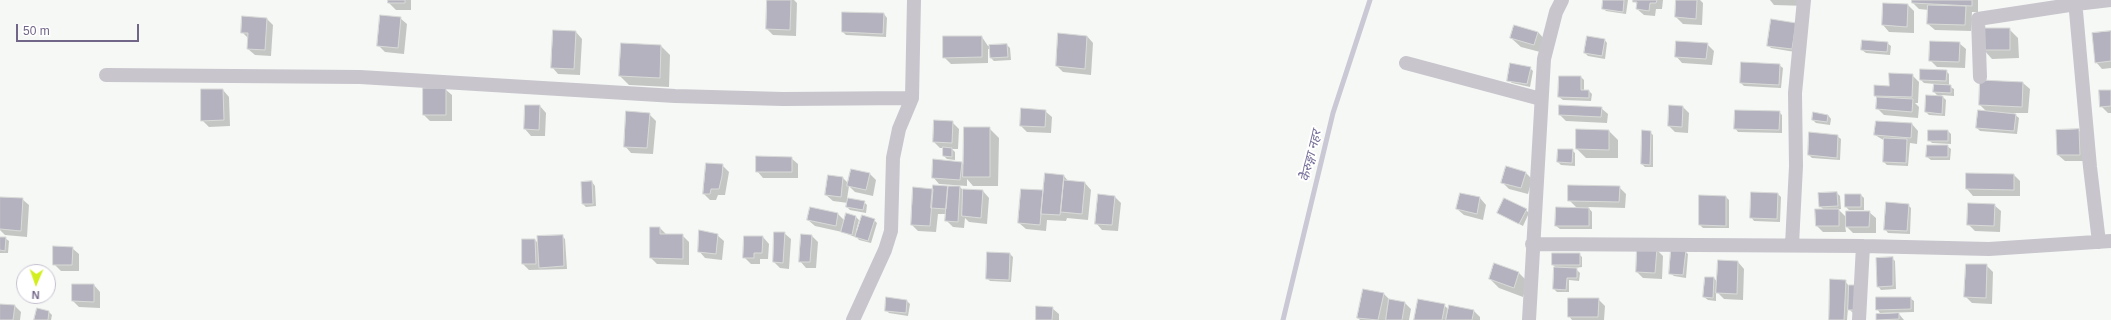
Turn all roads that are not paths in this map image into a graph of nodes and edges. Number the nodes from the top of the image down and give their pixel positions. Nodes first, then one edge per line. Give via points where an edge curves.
1 (914, 0) edge
2 (1562, 0) edge
3 (1804, 0) edge
4 (2111, 0) edge
5 (2076, 2) edge
6 (1406, 63) dead end
7 (106, 75) dead end
8 (1980, 76) dead end
9 (912, 98) junction
10 (1541, 99) junction
11 (2105, 242) edge
12 (1532, 244) junction
13 (1792, 245) junction
14 (1863, 246) junction
15 (853, 320) edge
16 (1529, 320) edge
17 (1859, 320) edge

1 - 9 street
2 - 10 street via 1548,38
3 - 13 street via 1795,93 1796,166
4 - 5 street
5 - 8 street via 1978,19
5 - 11 street via 2090,167
6 - 10 street
7 - 9 street via 360,77 674,96 783,99
9 - 15 street via 899,129 893,158 891,231
10 - 12 street
11 - 14 street via 1989,249
12 - 13 street
12 - 16 street
13 - 14 street
14 - 17 street

